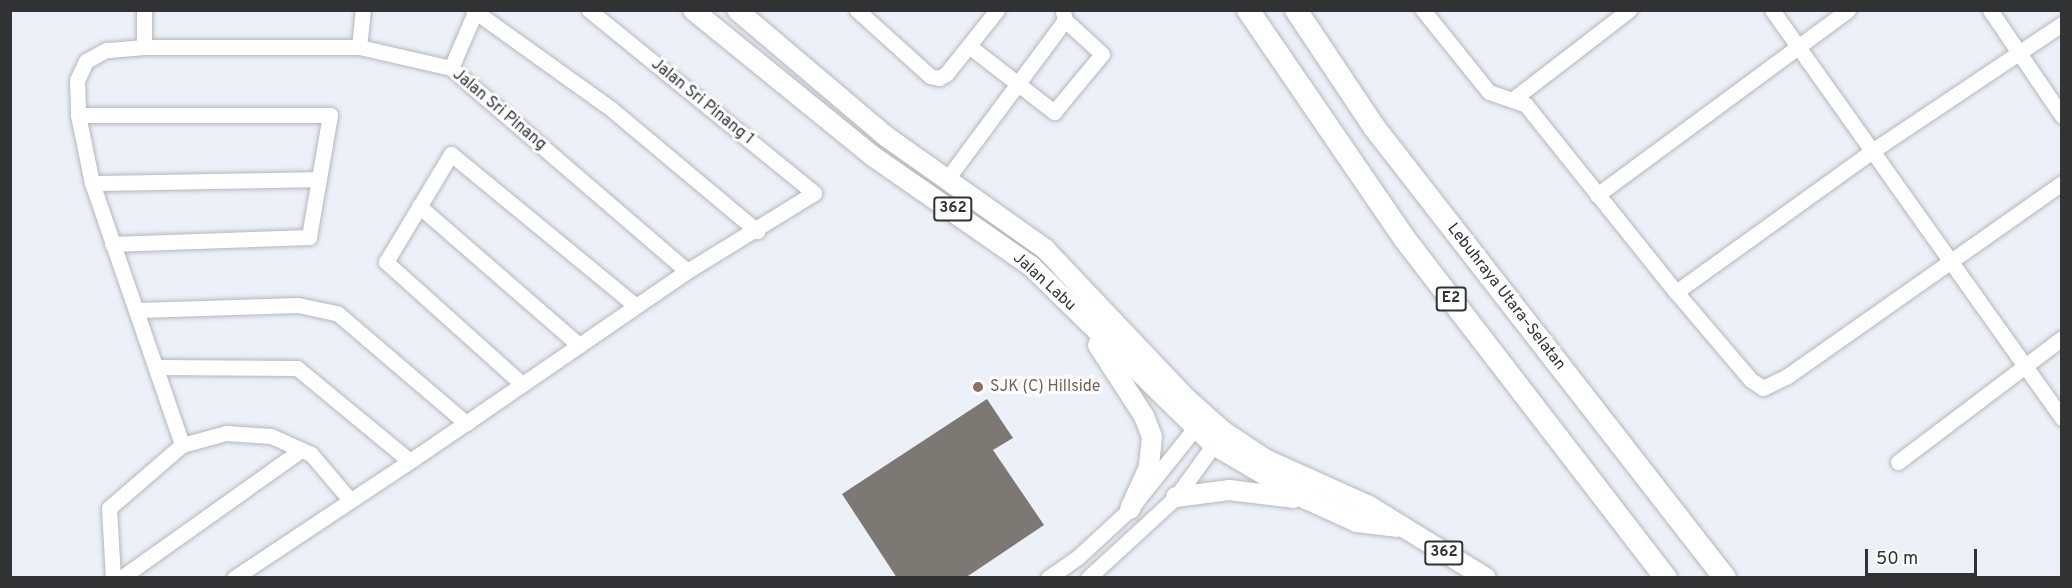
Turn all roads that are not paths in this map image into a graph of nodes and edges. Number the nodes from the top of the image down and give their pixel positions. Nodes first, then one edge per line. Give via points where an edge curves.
1 (144, 10) edge
2 (363, 10) edge
3 (590, 10) edge
4 (693, 10) edge
5 (737, 10) edge
6 (997, 10) edge
7 (1248, 10) edge
8 (1296, 10) edge
9 (1629, 10) edge
10 (1772, 10) edge
11 (1848, 10) edge
12 (1990, 10) edge
13 (475, 11) edge
14 (1424, 11) edge
15 (862, 12) edge
16 (1064, 15) edge
17 (2061, 24) edge
18 (969, 45) junction
19 (144, 47) junction
20 (359, 47) junction
21 (1798, 47) junction
22 (2021, 54) junction
23 (451, 68) junction
24 (1015, 82) junction
25 (1512, 100) junction
26 (78, 115) junction
27 (2061, 116) edge
28 (1872, 151) junction
29 (319, 179) junction
30 (947, 179) junction
31 (92, 183) junction
32 (2061, 183) edge
33 (1597, 195) junction
34 (420, 206) junction
35 (757, 231) junction
36 (112, 244) junction
37 (1950, 261) junction
38 (687, 271) junction
39 (1676, 292) junction
40 (636, 306) junction
41 (139, 310) junction
42 (1077, 312) junction
43 (2061, 338) edge
44 (579, 345) junction
45 (2024, 366) junction
46 (158, 367) junction
47 (522, 384) junction
48 (2061, 418) edge
49 (1199, 422) junction
50 (466, 423) junction
51 (1219, 438) junction
52 (182, 445) junction
53 (301, 450) junction
54 (410, 460) junction
55 (1898, 462) dead end
56 (1176, 497) junction
57 (1306, 499) junction
58 (350, 500) junction
59 (1130, 508) junction
60 (1402, 528) junction
61 (1722, 574) edge
62 (113, 578) edge
63 (121, 578) edge
64 (234, 578) edge
65 (1048, 578) edge
66 (1088, 578) edge
67 (1486, 578) edge
68 (1666, 578) edge

1 - 19 street
2 - 20 street
3 - 35 street, Jalan Sri Pinang 1 via 814,193
4 - 42 main road, Jalan Labu / 362 via 874,157 1031,266
5 - 30 main road, Jalan Labu / 362 via 887,137
6 - 18 street
7 - 68 highway, E2 via 1404,238
8 - 61 highway, Lebuhraya Utara–Selatan / E2 via 1374,127
9 - 25 street
10 - 21 street
11 - 21 street
12 - 22 street
13 - 23 street
13 - 35 street via 610,108
14 - 25 street via 1489,92
15 - 18 street via 930,76 946,74
16 - 24 street
16 - 24 street via 1101,50 1101,58 1054,112
17 - 22 street
18 - 24 street
19 - 20 street, Jalan Sri Pinang
19 - 26 street, Jalan Sri Pinang via 106,51 86,61 77,80
20 - 23 street, Jalan Sri Pinang
21 - 28 street
21 - 33 street
22 - 27 street
22 - 28 street
23 - 38 street, Jalan Sri Pinang
24 - 30 street
25 - 33 street via 1526,105
26 - 29 street via 330,115
26 - 31 street, Jalan Sri Pinang
28 - 37 street
28 - 39 street
29 - 31 street
29 - 36 street via 309,237
30 - 49 main road, Jalan Labu / 362 via 1045,249
31 - 36 street, Jalan Sri Pinang
32 - 37 street
33 - 39 street
34 - 40 street via 451,154
34 - 44 street
34 - 47 street via 386,261
35 - 38 street
36 - 41 street, Jalan Sri Pinang
37 - 39 street via 1786,377 1763,388 1751,380
37 - 45 street
38 - 40 street
40 - 44 street
41 - 46 street, Jalan Sri Pinang
41 - 50 street via 298,305 337,312
42 - 49 main road, Jalan Labu / 362
42 - 59 main road via 1144,416 1152,437 1149,466
43 - 45 street
44 - 47 street
45 - 48 street
45 - 55 street
46 - 52 street, Jalan Sri Pinang
46 - 54 street via 297,368
47 - 50 street
49 - 51 main road, Jalan Labu / 362
49 - 59 street
50 - 54 street
51 - 56 street
51 - 57 main road, Jalan Labu / 362
51 - 60 main road, Jalan Labu / 362 via 1369,506
52 - 53 street via 226,433 271,436
52 - 62 street via 109,508
53 - 58 street via 330,472
53 - 63 street
54 - 58 street
56 - 57 main road via 1229,490
56 - 66 street
57 - 60 main road, Jalan Labu / 362 via 1357,522
58 - 64 street
59 - 65 street
60 - 67 main road, Jalan Labu / 362

